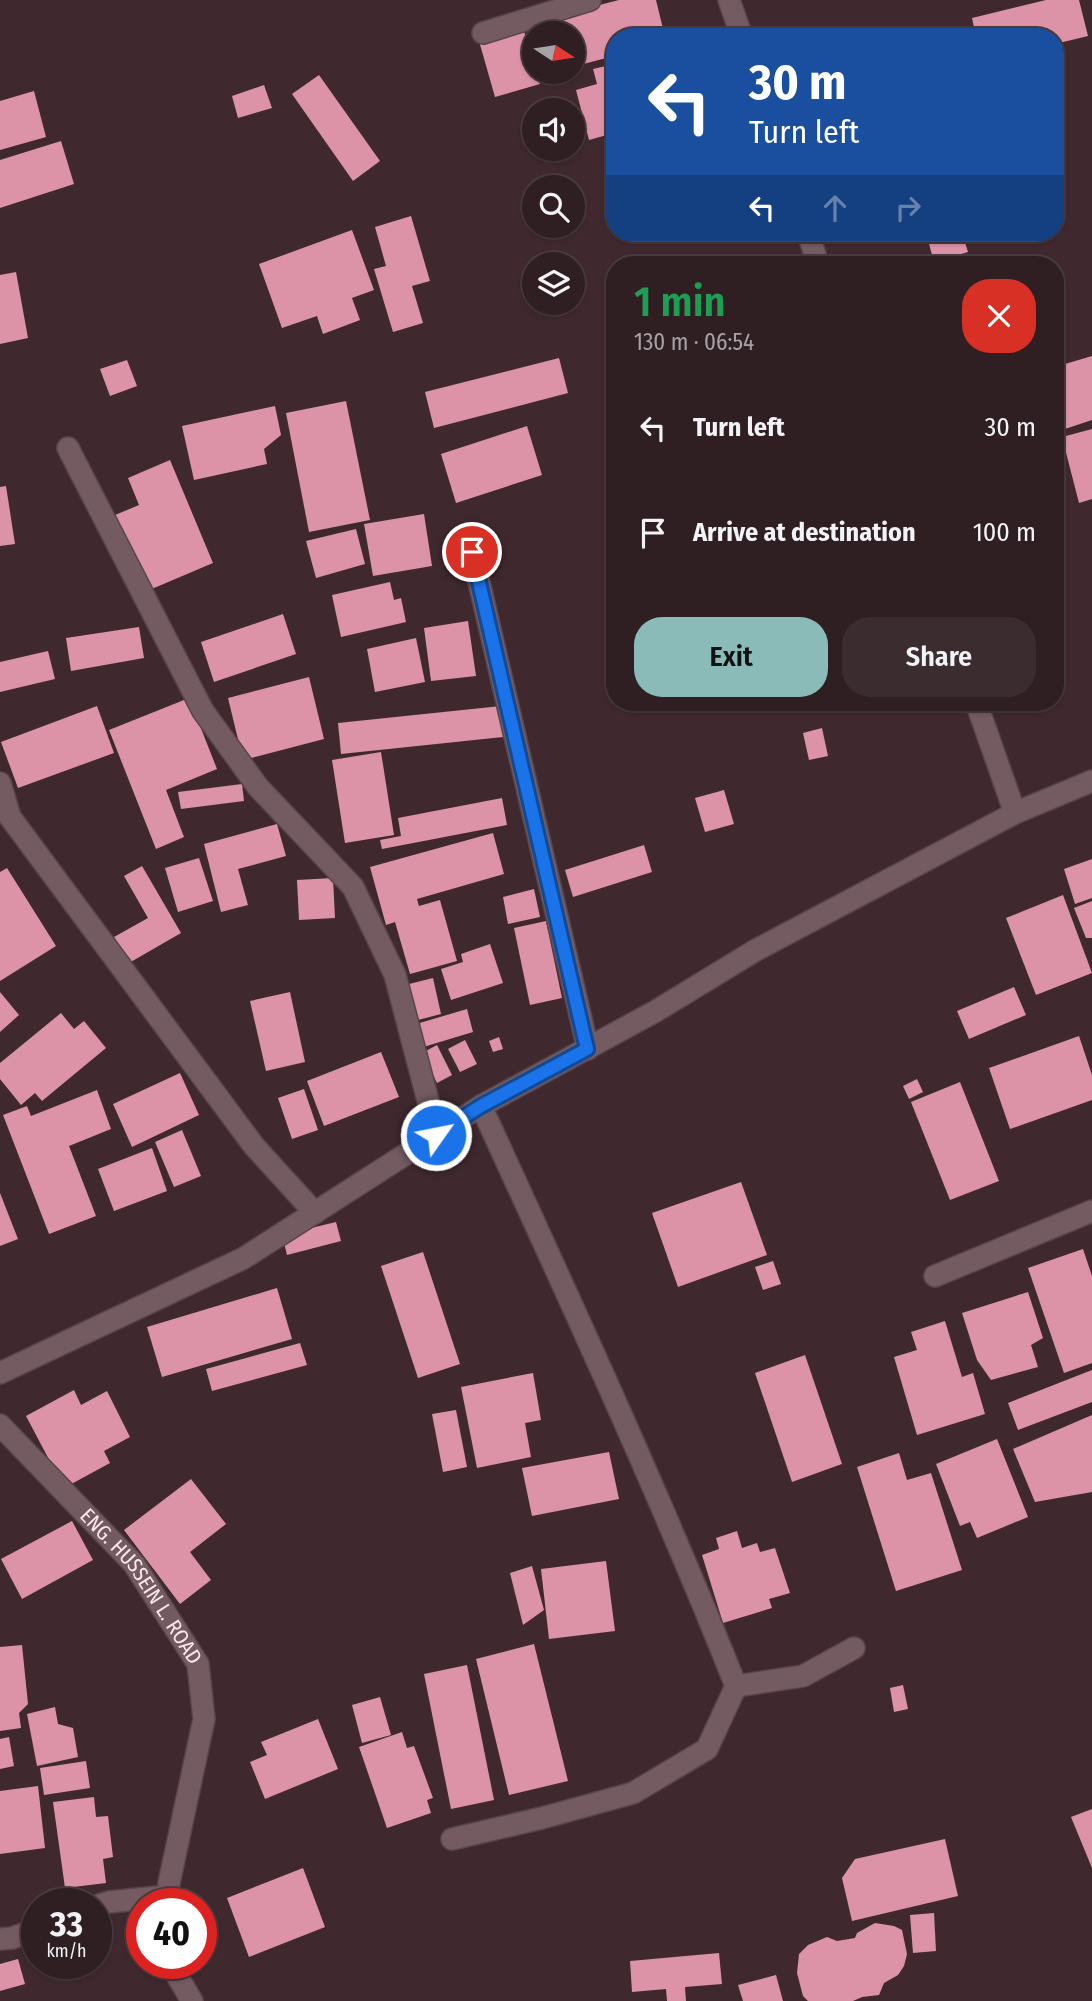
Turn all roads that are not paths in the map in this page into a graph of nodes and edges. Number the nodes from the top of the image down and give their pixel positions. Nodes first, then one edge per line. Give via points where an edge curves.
1 (590, 0) edge
2 (729, 0) edge
3 (739, 28) edge
4 (483, 33) dead end
5 (68, 448) dead end
6 (472, 552) dead end
7 (979, 711) edge
8 (1092, 781) edge
9 (0, 783) edge
10 (1015, 813) junction
11 (5, 821) edge
12 (587, 1049) junction
13 (481, 1106) junction
14 (436, 1135) junction
15 (1092, 1211) edge
16 (315, 1213) junction
17 (935, 1276) dead end
18 (0, 1373) edge
19 (0, 1425) edge
20 (854, 1648) dead end
21 (737, 1686) junction
22 (452, 1839) dead end
23 (169, 1888) edge
24 (21, 1935) edge
25 (0, 1939) edge
26 (179, 1979) edge
27 (192, 2001) edge

1 - 4 street
2 - 3 street
5 - 14 street via 203,711 258,787 353,887 395,975
6 - 12 street
7 - 10 street
8 - 10 street
9 - 11 street
10 - 12 street via 839,904
11 - 16 street via 254,1146
12 - 13 street
13 - 14 street
13 - 21 street
14 - 16 street
15 - 17 street
16 - 18 street via 244,1258
19 - 23 street, ENG. HUSSEIN L. ROAD via 134,1564 198,1664 204,1719
20 - 21 street via 803,1676
21 - 22 street via 707,1749 633,1793
24 - 25 street
26 - 27 street

